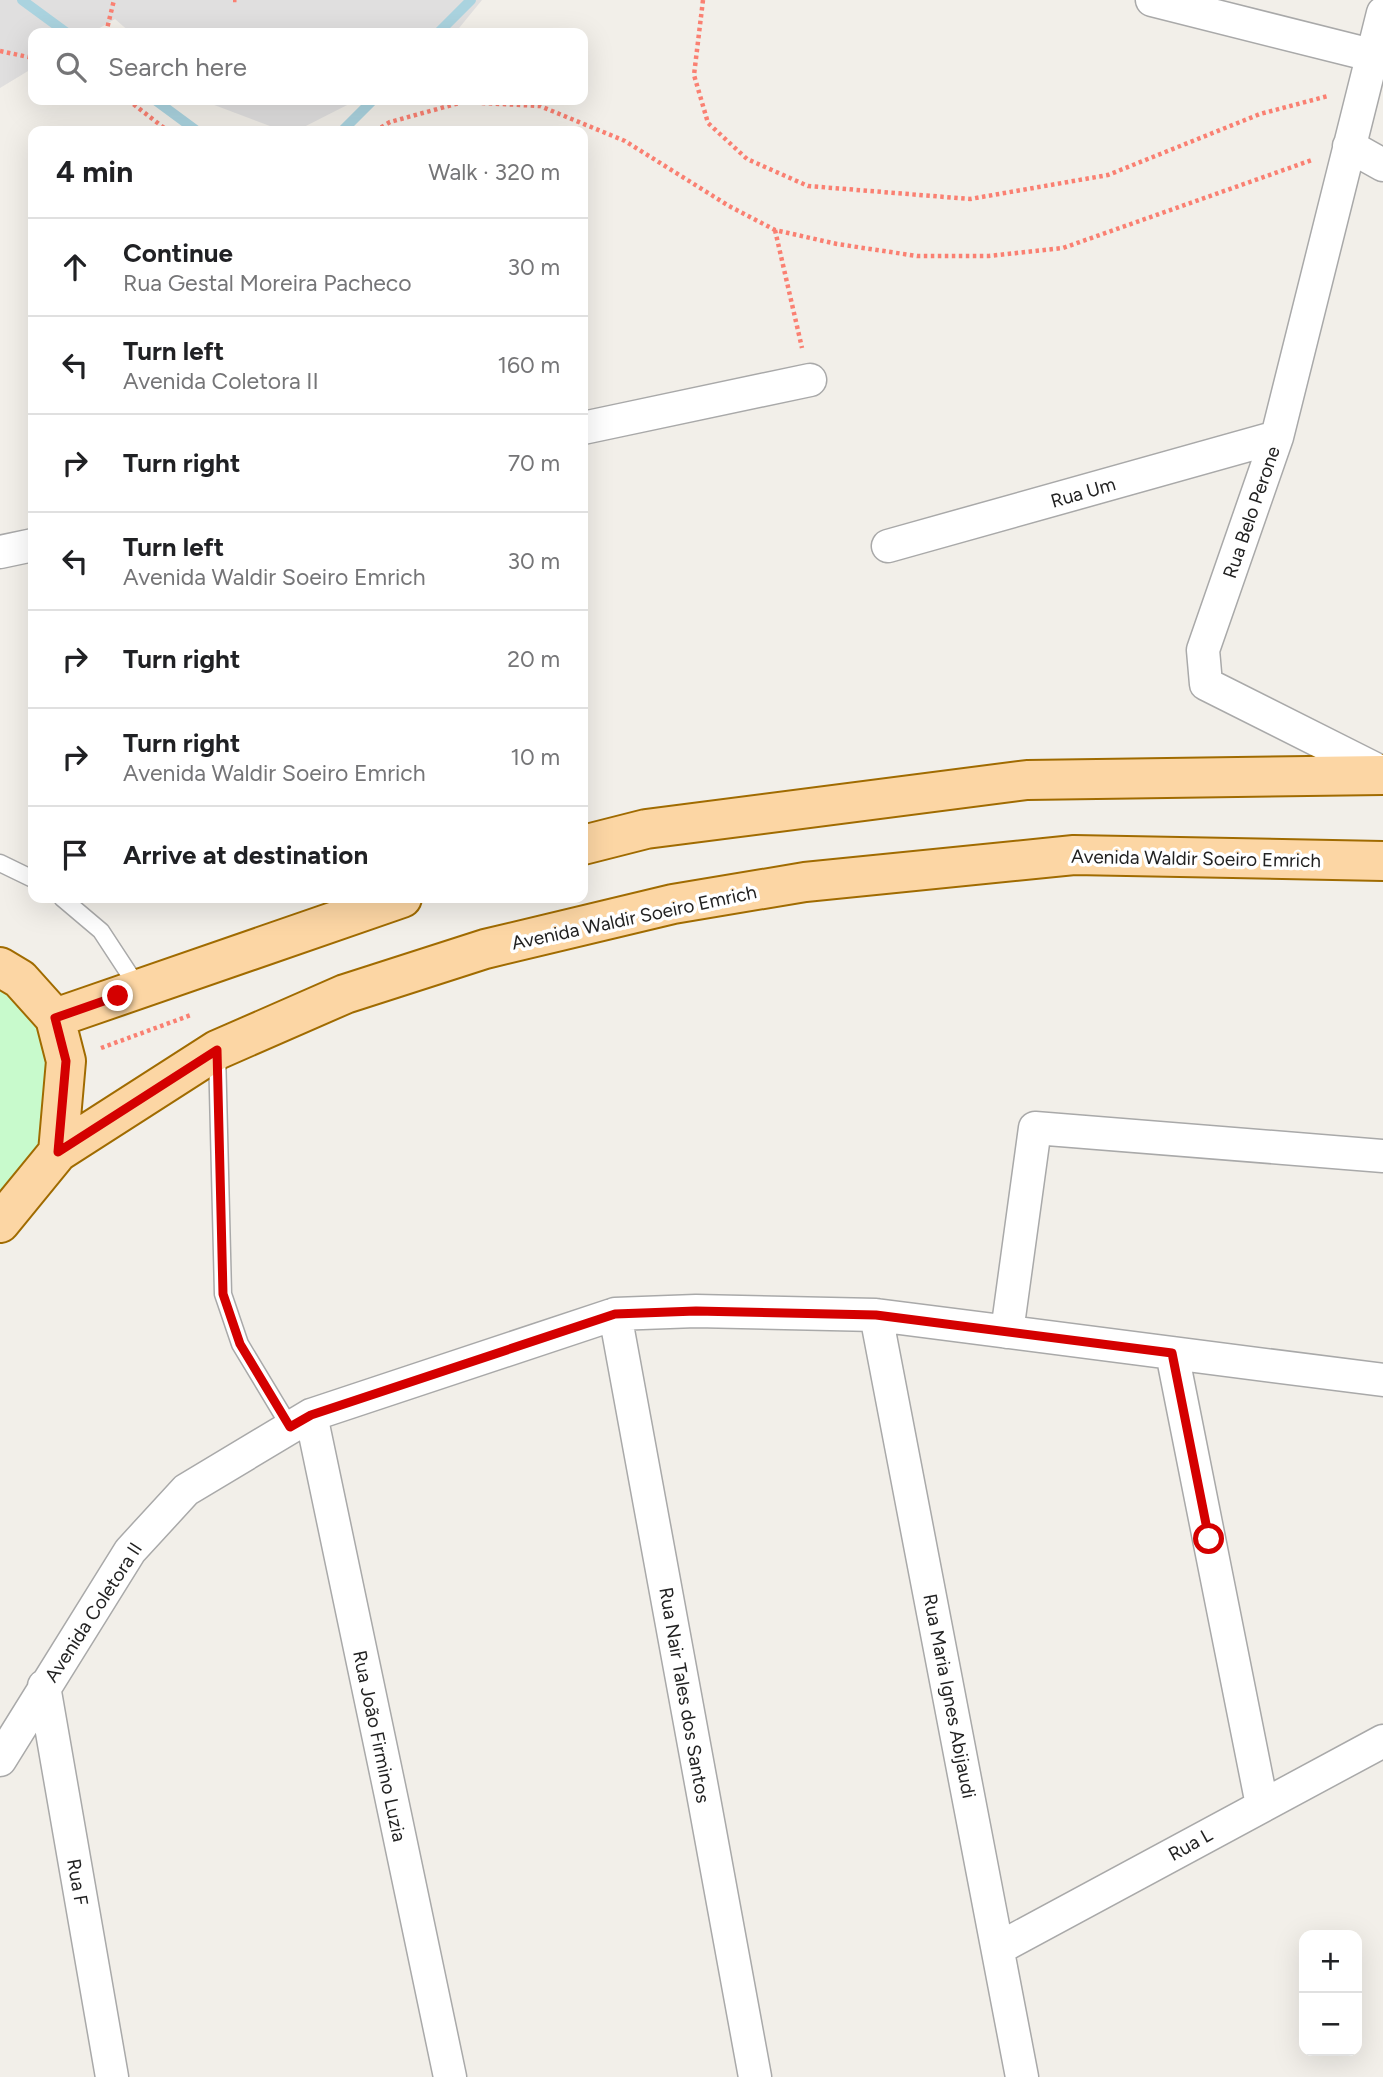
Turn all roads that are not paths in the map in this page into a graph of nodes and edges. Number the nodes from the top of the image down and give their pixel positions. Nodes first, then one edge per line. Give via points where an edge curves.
1 (1152, 0) edge
2 (1383, 13) edge
3 (1371, 55) junction
4 (1349, 146) junction
5 (1383, 165) edge
6 (810, 380) road end
7 (588, 427) edge
8 (1277, 437) junction
9 (28, 546) edge
10 (888, 547) dead end
11 (0, 552) edge
12 (1383, 774) edge
13 (588, 844) edge
14 (1383, 861) edge
15 (0, 863) edge
16 (28, 877) edge
17 (68, 903) edge
18 (388, 903) edge
19 (0, 967) edge
20 (139, 989) junction
21 (55, 1018) junction
22 (217, 1050) junction
23 (58, 1152) junction
24 (1383, 1156) edge
25 (0, 1223) edge
26 (615, 1314) junction
27 (876, 1315) junction
28 (1007, 1332) junction
29 (1172, 1353) junction
30 (1383, 1380) edge
31 (301, 1421) junction
32 (44, 1686) junction
33 (1383, 1741) edge
34 (0, 1760) edge
35 (1262, 1805) junction
36 (999, 1948) junction
37 (112, 2077) edge
38 (450, 2077) edge
39 (755, 2077) edge
40 (1022, 2077) edge

1 - 3 street
2 - 3 street, Rua Belo Perone
3 - 4 street, Rua Belo Perone
4 - 5 street
4 - 8 street, Rua Belo Perone
6 - 7 street
8 - 10 street, Rua Um
8 - 12 street, Rua Belo Perone via 1203,650 1206,684
9 - 11 street
12 - 13 main road via 1027,780 646,829
14 - 22 main road, Avenida Waldir Soeiro Emrich via 1073,855 806,881 673,904 485,949 345,995
15 - 16 lane
17 - 20 lane via 101,931
18 - 20 main road
19 - 21 main road via 20,979
20 - 21 main road
21 - 23 main road via 66,1061
22 - 23 main road, Avenida Waldir Soeiro Emrich
22 - 31 lane via 223,1294 240,1344
23 - 25 main road, Avenida Waldir Soeiro Emrich
24 - 28 street via 1035,1128
26 - 27 street, Avenida Coletora II
26 - 31 street, Avenida Coletora II
26 - 39 street, Rua Nair Tales dos Santos
27 - 28 street, Avenida Coletora II
27 - 36 street, Rua Maria Ignes Abijaudi
28 - 29 street, Avenida Coletora II
29 - 30 street, Avenida Coletora II
29 - 35 street
31 - 32 street, Avenida Coletora II via 186,1490 130,1550
31 - 38 street, Rua João Firmino Luzia
32 - 34 street, Avenida Coletora II
32 - 37 street, Rua F
33 - 35 street, Rua L
35 - 36 street, Rua L
36 - 40 street, Rua Maria Ignes Abijaudi

